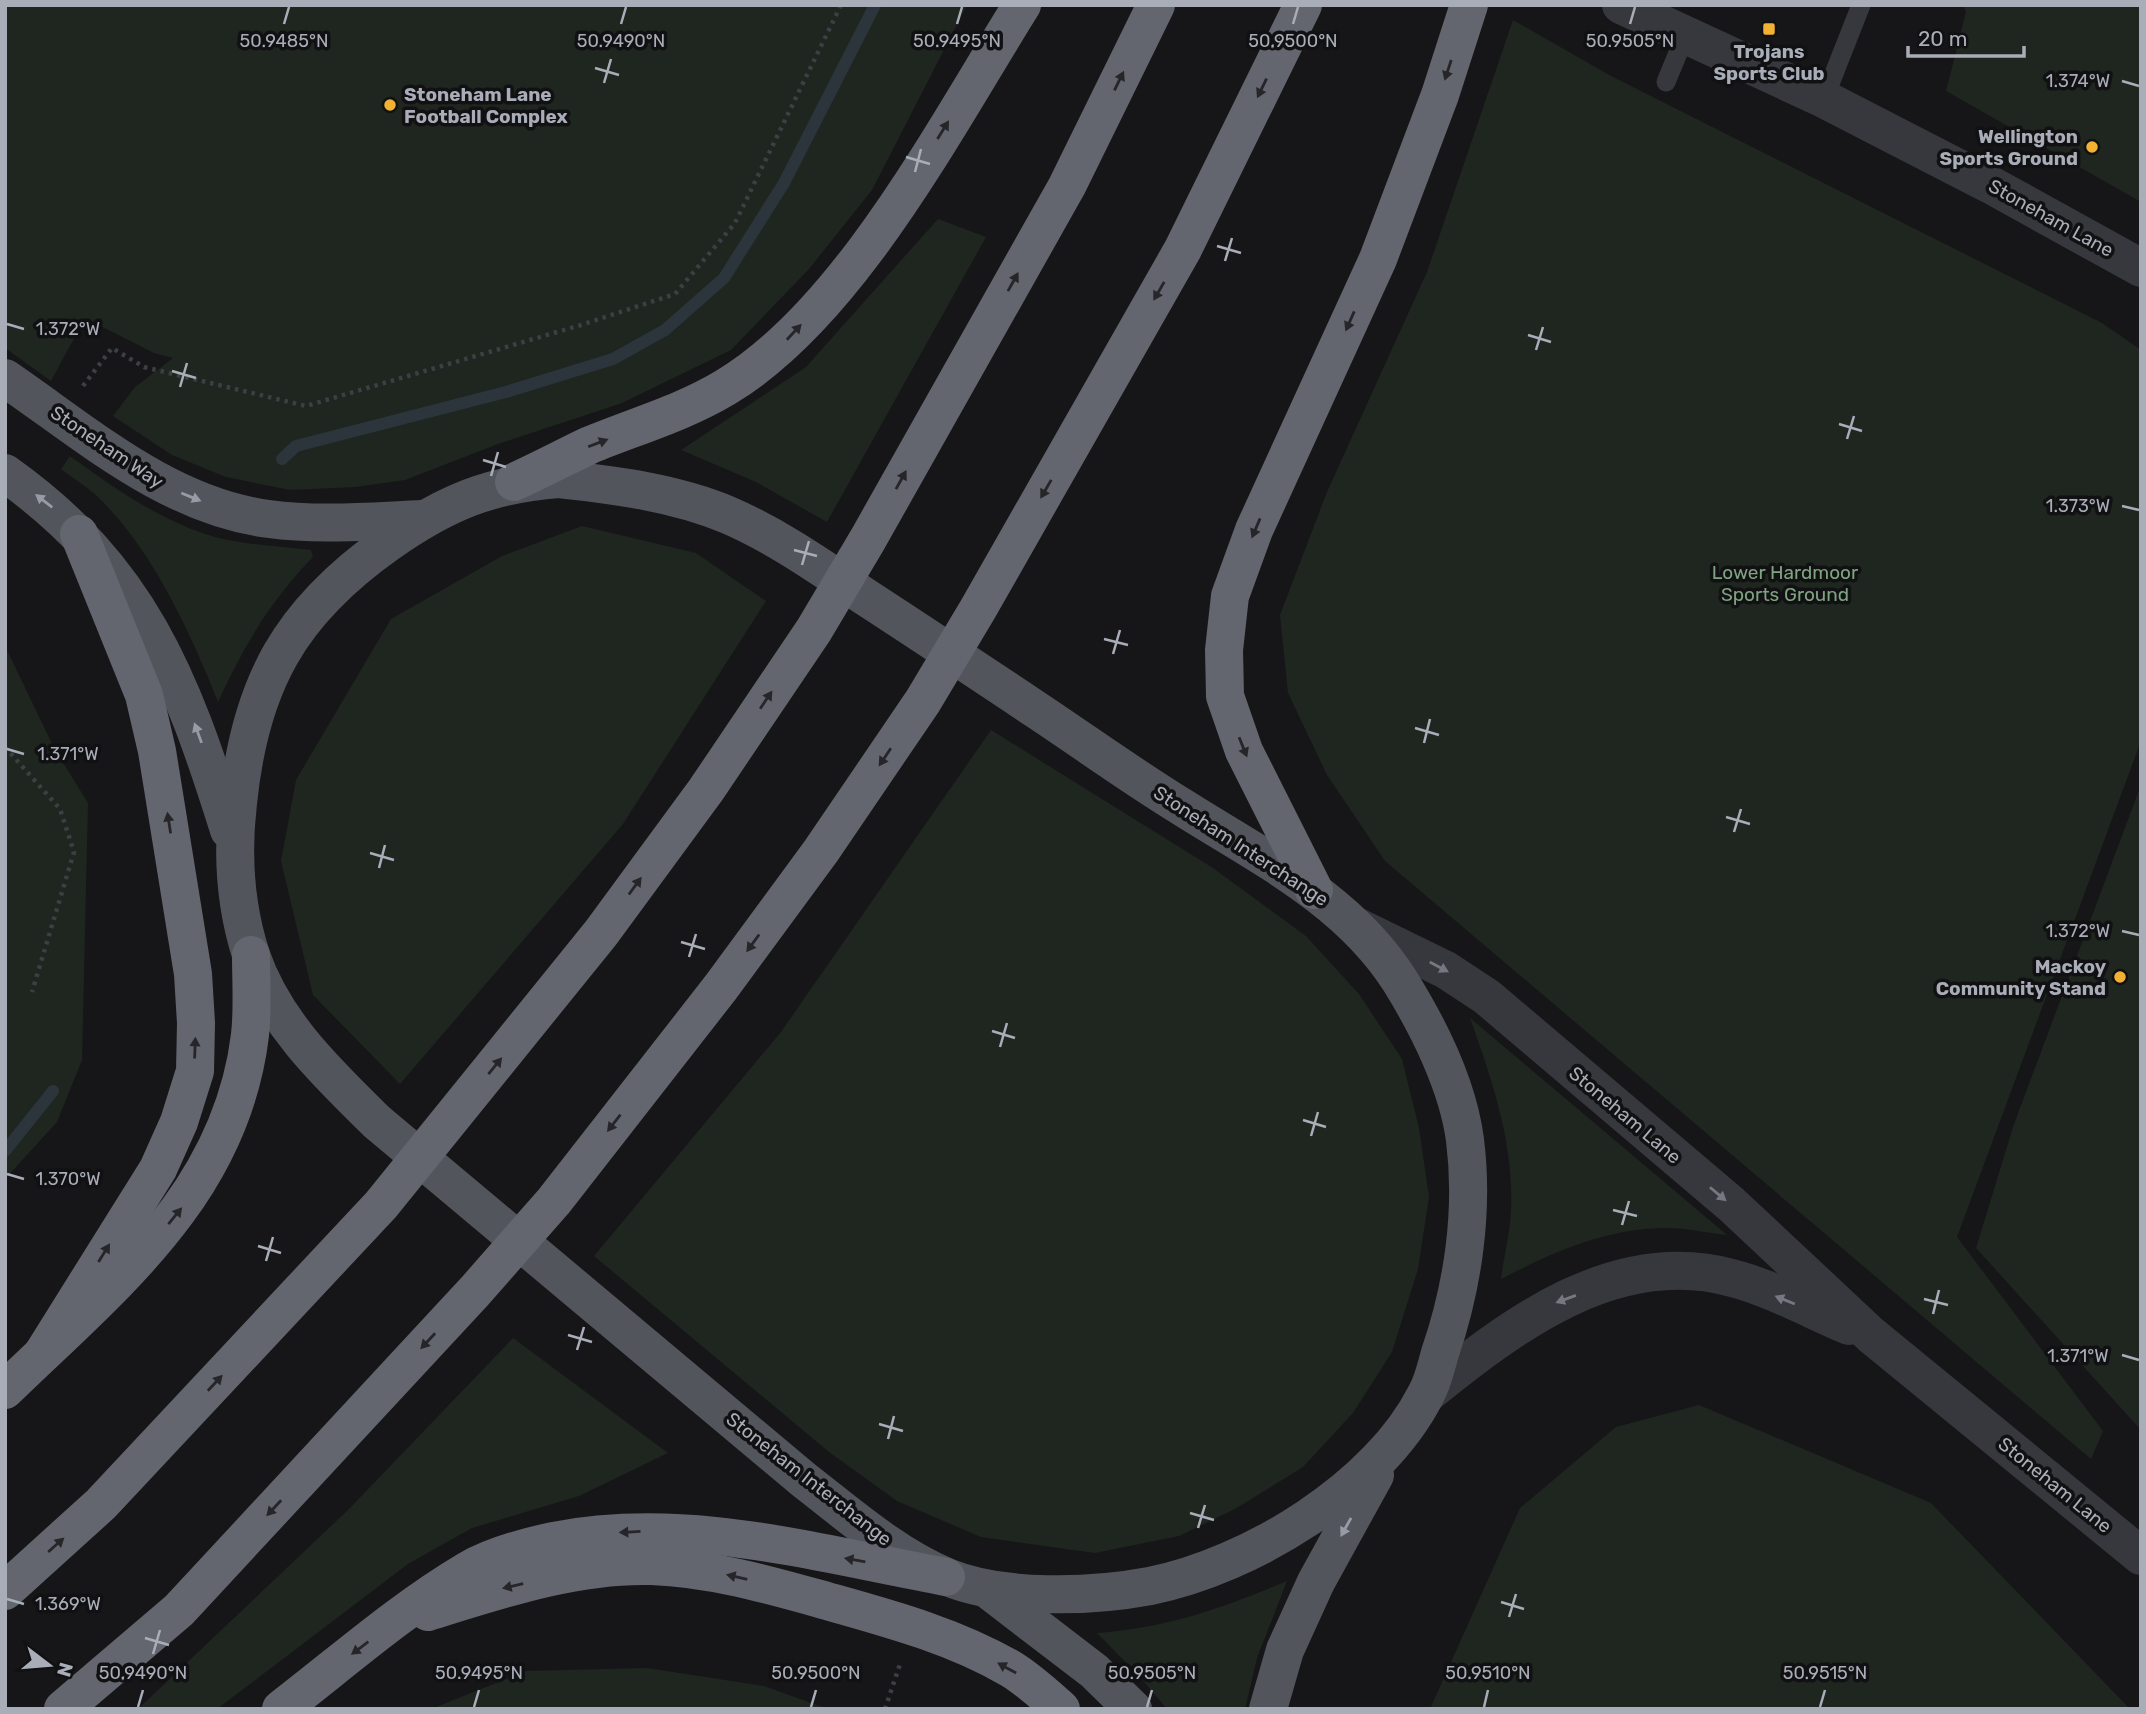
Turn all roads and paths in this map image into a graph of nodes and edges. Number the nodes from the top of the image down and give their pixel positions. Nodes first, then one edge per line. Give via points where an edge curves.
1 (841, 5) edge
2 (1022, 5) edge
3 (1156, 5) edge
4 (1303, 5) edge
5 (1469, 5) edge
6 (1621, 5) edge
7 (1861, 5) edge
8 (1685, 36) junction
9 (1666, 82) dead end
10 (1824, 99) junction
11 (2141, 268) edge
12 (5, 378) edge
13 (79, 391) dead end
14 (5, 473) edge
15 (514, 482) junction
16 (423, 519) junction
17 (79, 534) junction
18 (5, 747) edge
19 (233, 845) junction
20 (1314, 890) junction
21 (1356, 926) junction
22 (251, 956) junction
23 (32, 992) dead end
24 (1871, 1335) junction
25 (43, 1353) junction
26 (5, 1390) edge
27 (1427, 1394) junction
28 (1391, 1446) junction
29 (2141, 1556) edge
30 (946, 1577) junction
31 (987, 1589) junction
32 (5, 1591) edge
33 (396, 1621) junction
34 (913, 1626) junction
35 (63, 1709) edge
36 (281, 1709) edge
37 (885, 1709) edge
38 (1061, 1709) edge
39 (1133, 1709) edge
40 (1268, 1709) edge

1 - 13 path via 735,223 675,294 306,406 144,367 112,348
15 -> 2 highway via 592,445 668,418 727,386 777,349 851,271
32 -> 3 highway via 101,1504 381,1205 601,933 706,790 814,630 868,539 1067,186
4 -> 35 highway via 1183,248 978,609 923,701 821,851 554,1201 475,1292 179,1610
5 -> 20 highway via 1378,258 1255,530 1230,596 1225,696 1244,751
6 - 8 street, Stoneham Lane
7 - 10 lane
8 - 9 lane
8 - 10 street, Stoneham Lane
10 - 11 street, Stoneham Lane
12 -> 16 main road, Stoneham Way via 162,485 214,507 270,520
17 -> 14 main road via 47,503
15 - 16 main road, Stoneham Interchange
15 - 20 main road, Stoneham Interchange via 559,479 606,484 726,514 802,554 1176,804
16 - 19 main road, Stoneham Interchange via 360,563 313,606 281,652 256,703 242,761
19 -> 17 main road via 198,730 166,658 143,615
25 -> 17 highway via 158,1169 180,1122 195,1071 193,974 157,751 144,695
18 - 23 path via 60,809 74,852
19 - 22 main road, Stoneham Interchange
20 - 21 main road, Stoneham Interchange
21 -> 24 street, Stoneham Lane via 1446,970 1487,998 1731,1204
21 - 27 main road, Stoneham Interchange via 1398,978 1426,1029 1450,1085 1465,1139 1465,1250 1454,1311
25 -> 22 highway via 128,1272 178,1213 218,1149 250,1035
22 - 30 main road, Stoneham Interchange via 280,1016 319,1065 377,1122 804,1480 871,1532
24 -> 27 street, Stoneham Lane via 1731,1277 1677,1271 1632,1275 1551,1304 1489,1344
24 - 29 street, Stoneham Lane
25 - 26 highway
27 - 28 main road, Stoneham Interchange
28 - 31 main road, Stoneham Interchange via 1335,1498 1280,1538 1231,1562 1176,1581 1118,1592
28 -> 40 main road via 1284,1650
30 - 31 main road, Stoneham Interchange
30 -> 33 highway via 721,1534 591,1534 524,1547 470,1569
31 - 39 main road via 1094,1671
34 -> 33 highway via 731,1575 650,1566 574,1572
33 -> 36 highway
34 - 37 path
38 -> 34 highway via 1013,1670

